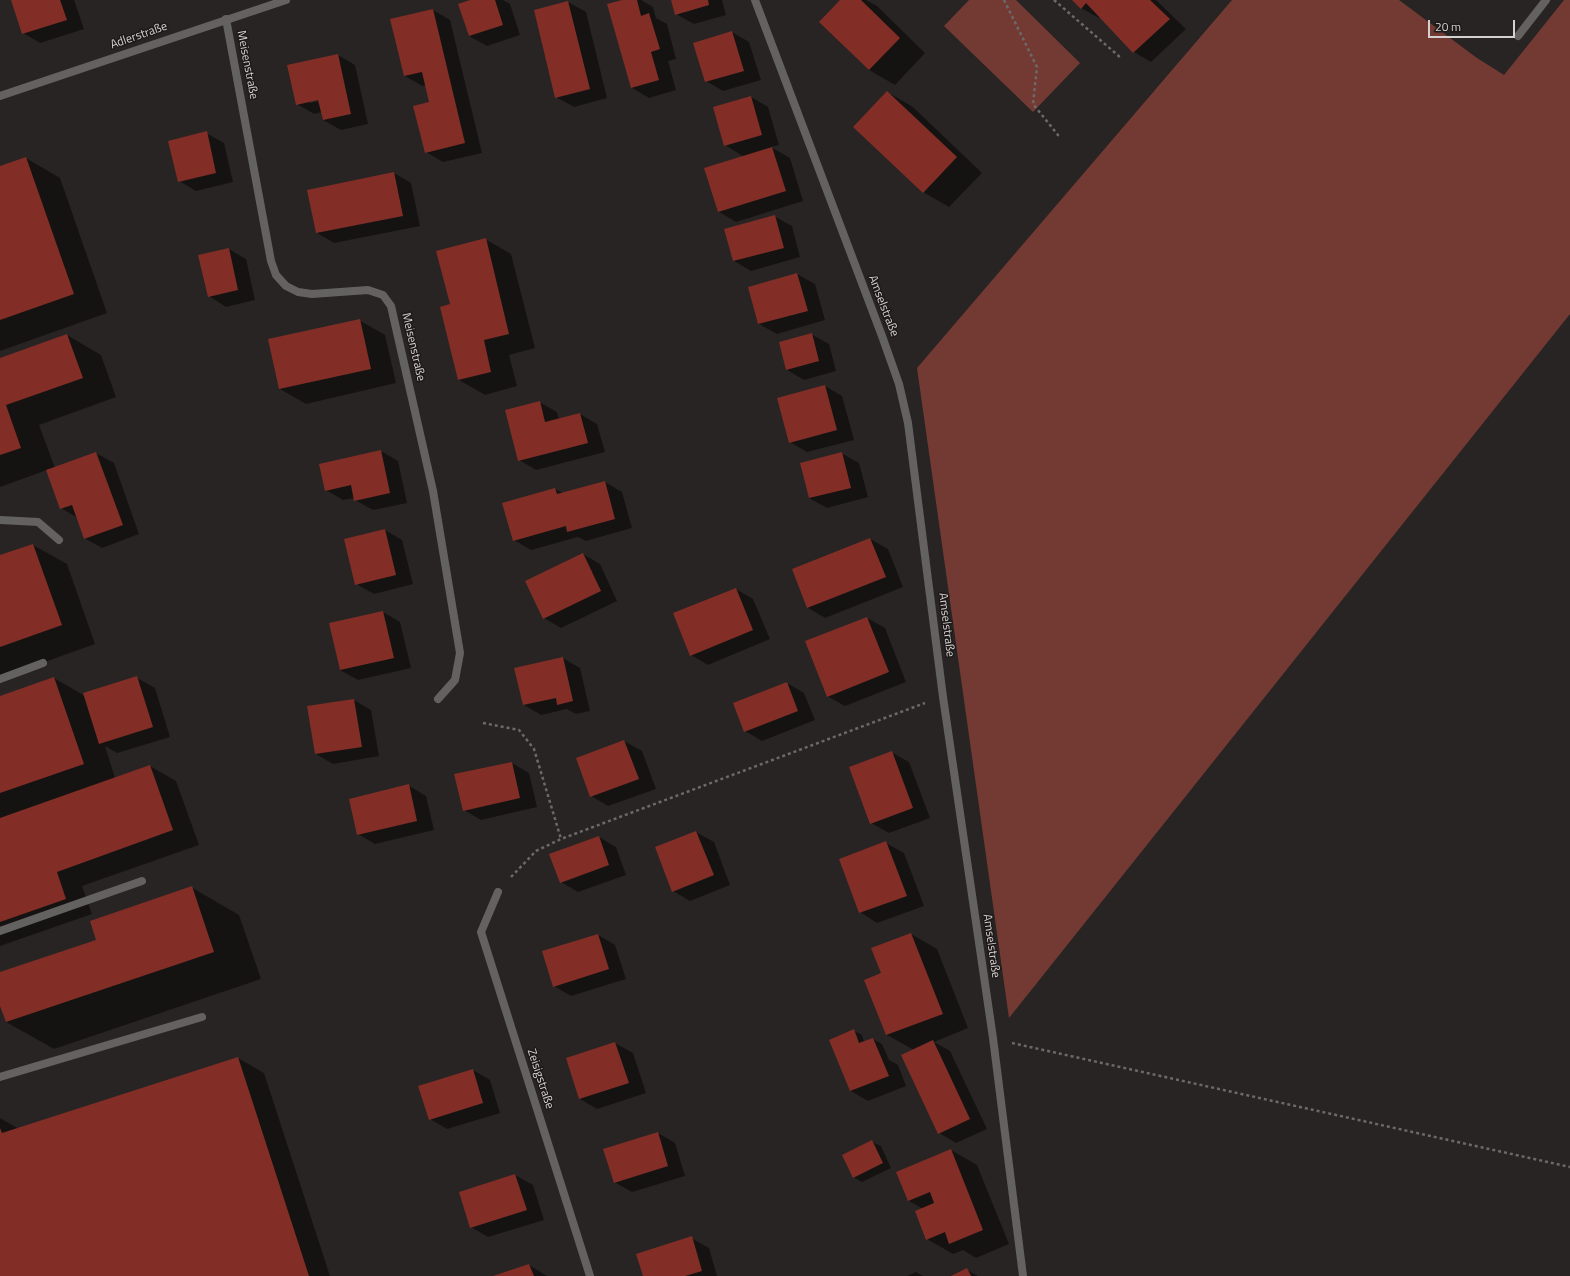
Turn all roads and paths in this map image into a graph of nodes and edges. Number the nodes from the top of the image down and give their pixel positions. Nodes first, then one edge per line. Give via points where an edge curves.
1 (286, 0) edge
2 (755, 0) edge
3 (1004, 0) edge
4 (1054, 0) edge
5 (1546, 0) edge
6 (226, 19) junction
7 (1518, 36) dead end
8 (1121, 58) dead end
9 (0, 96) edge
10 (1056, 138) dead end
11 (0, 520) edge
12 (59, 540) dead end
13 (43, 663) dead end
14 (0, 679) edge
15 (943, 697) junction
16 (438, 698) dead end
17 (483, 723) dead end
18 (561, 839) junction
19 (142, 881) dead end
20 (498, 892) joint
21 (0, 932) edge
22 (202, 1017) dead end
23 (993, 1038) junction
24 (0, 1077) edge
25 (1570, 1167) edge
26 (590, 1276) edge
27 (1023, 1276) edge

1 - 6 street, Adlerstraße
2 - 15 street, Amselstraße via 899,384 908,423
3 - 10 path via 1037,67 1033,104 1058,135
4 - 8 path
5 - 7 street
6 - 9 street, Adlerstraße
6 - 16 street, Meisenstraße via 271,261 276,275 286,286 298,292 312,294 368,290 383,295 391,306 433,491 460,653 455,680
11 - 12 street via 38,522
13 - 14 street
15 - 18 path
15 - 23 street, Amselstraße
17 - 18 path via 519,730 534,749
18 - 20 path via 536,851
19 - 21 street
20 - 26 street, Zeisigstraße via 481,932
22 - 24 street
23 - 25 path
23 - 27 street, Amselstraße

